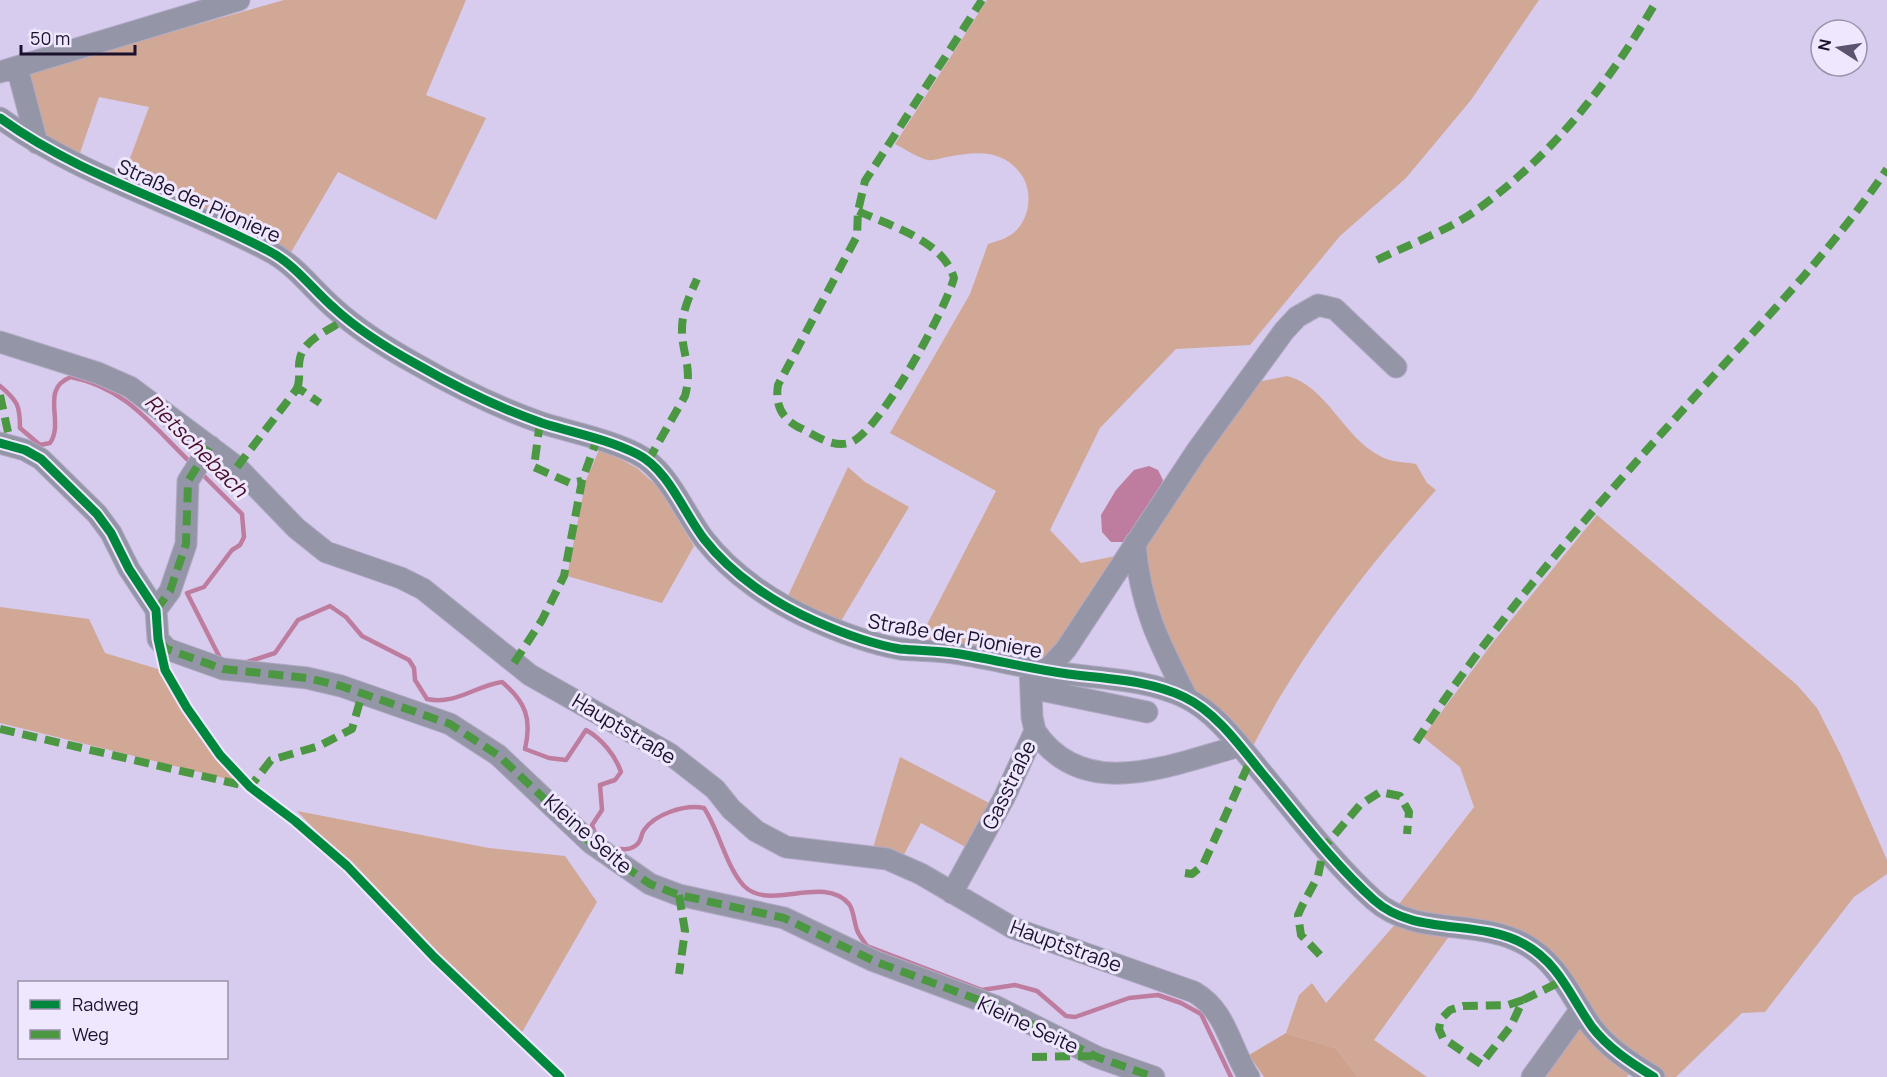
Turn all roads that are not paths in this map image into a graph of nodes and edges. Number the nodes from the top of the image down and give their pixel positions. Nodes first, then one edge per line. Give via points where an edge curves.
1 (239, 0) edge
2 (6, 66) edge
3 (0, 118) edge
4 (37, 143) junction
5 (0, 342) edge
6 (1396, 367) dead end
7 (0, 443) edge
8 (206, 452) junction
9 (1135, 543) junction
10 (156, 610) junction
11 (1036, 676) junction
12 (1187, 698) junction
13 (1147, 712) dead end
14 (1035, 731) junction
15 (1240, 746) junction
16 (952, 893) junction
17 (1581, 1009) junction
18 (1154, 1077) edge
19 (1249, 1077) edge
20 (1532, 1077) edge
21 (1654, 1077) edge

1 - 2 street
2 - 4 street
3 - 4 street, Straße der Pioniere
4 - 11 street, Straße der Pioniere via 77,166 281,257 328,303 374,339 477,397 648,461 719,556 752,584 796,612 876,644 957,653
5 - 8 street, Hauptstraße via 130,387
6 - 9 street via 1335,309 1318,305 1310,308 1284,331
7 - 10 street, Kleine Seite via 41,459 97,514
8 - 10 street via 188,482 186,544 170,591
8 - 16 street, Hauptstraße via 237,466 296,528 327,552 423,589 530,675 670,754 771,841 786,847 887,859
9 - 11 street via 1066,649
9 - 12 street via 1141,593 1149,618
10 - 18 street, Kleine Seite via 158,639 167,649 190,659 223,669 307,678 341,686 471,735 507,762 591,843 650,884 678,895 784,918 874,961 995,1006 1097,1057
11 - 12 street, Straße der Pioniere via 1144,684
11 - 13 street
11 - 14 street, Gasstraße
12 - 15 street, Straße der Pioniere via 1207,722
14 - 15 street via 1046,747 1071,765 1110,775 1141,772
14 - 16 street, Gasstraße
15 - 17 street, Straße der Pioniere via 1324,847 1382,907 1421,922 1496,931 1529,946 1555,967
16 - 19 street, Hauptstraße via 1013,928 1207,999 1223,1021
17 - 20 street
17 - 21 street, Straße der Pioniere via 1608,1044

